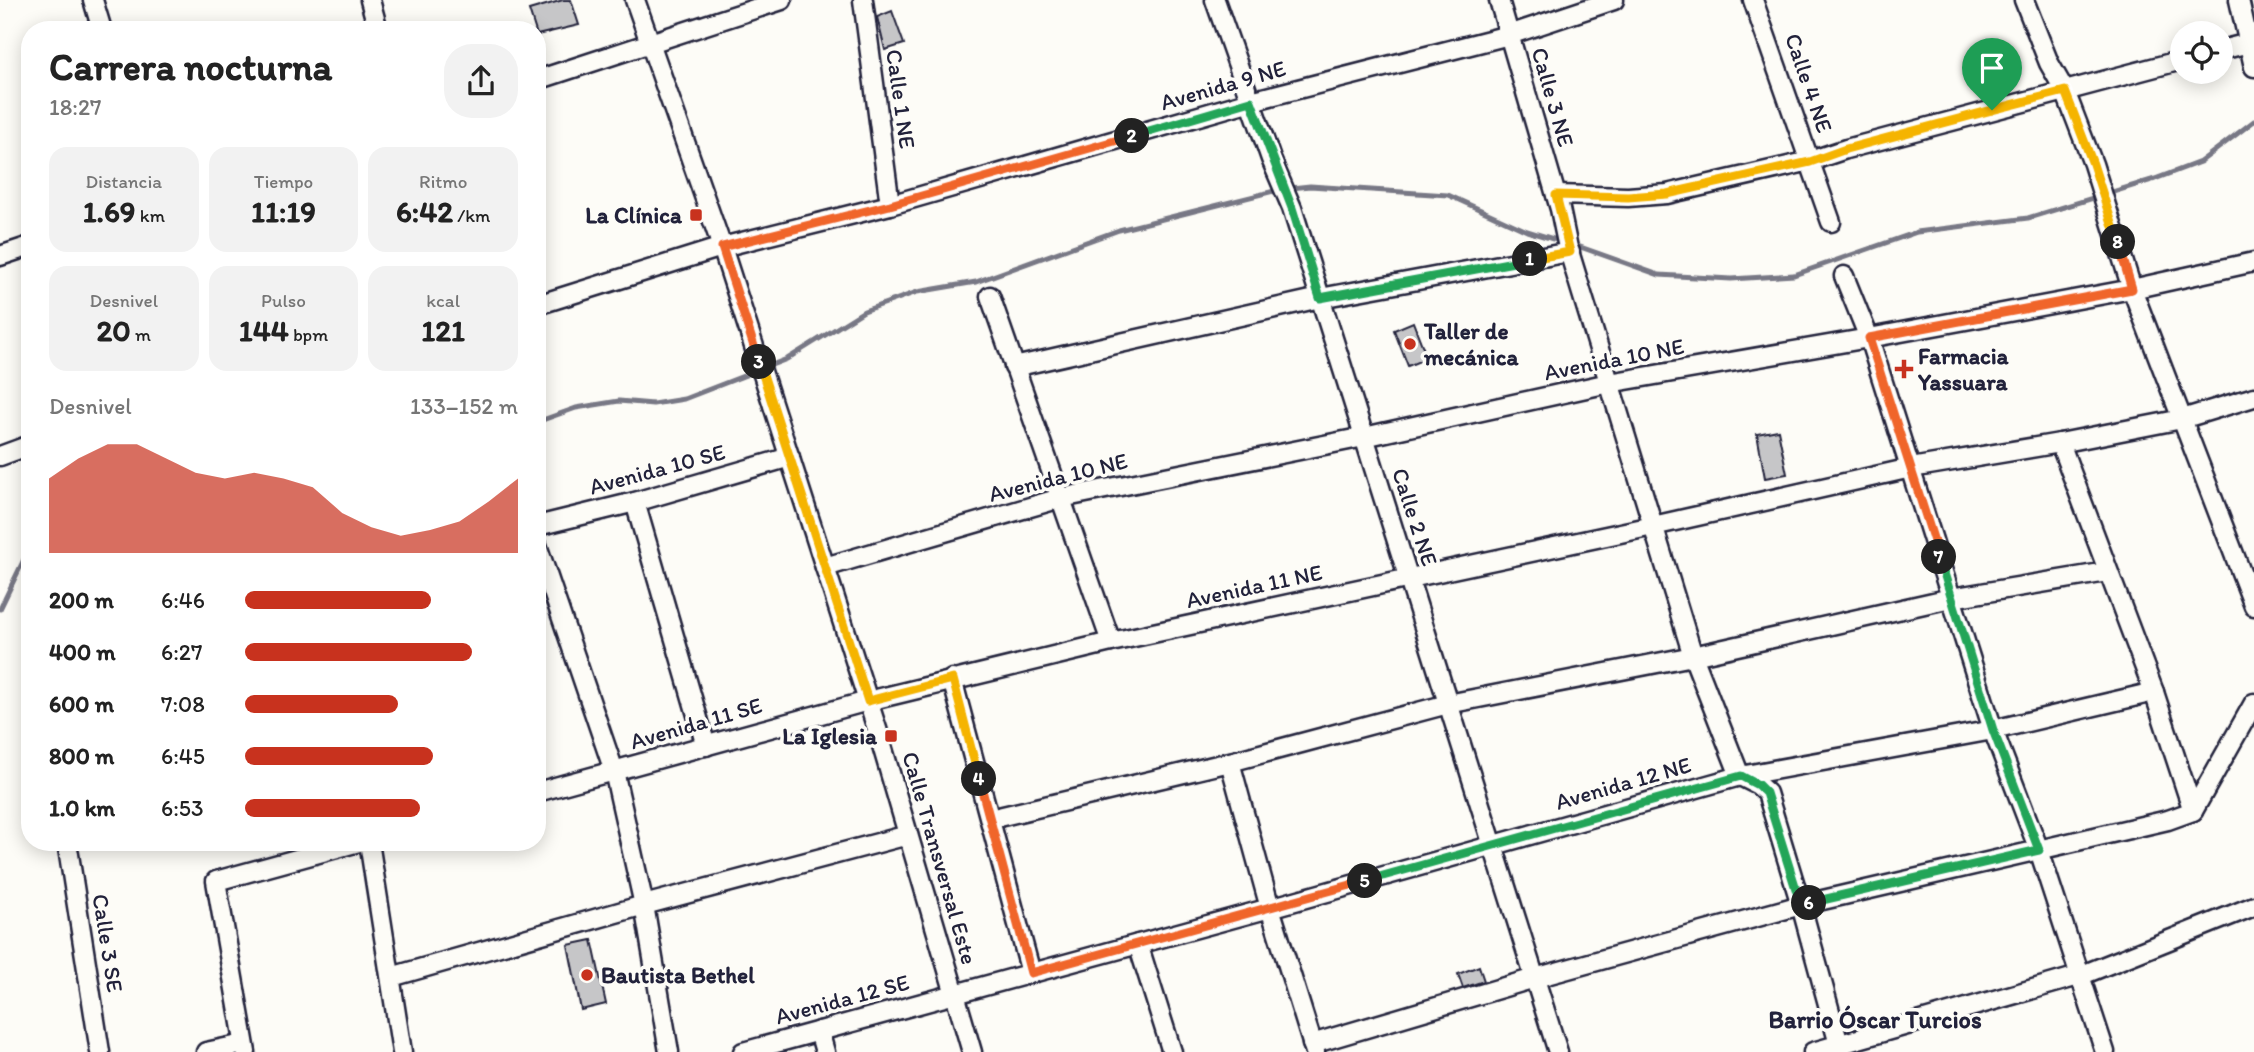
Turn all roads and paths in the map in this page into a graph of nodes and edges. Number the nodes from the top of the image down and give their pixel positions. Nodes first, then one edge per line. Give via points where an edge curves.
1 (93, 0) edge
2 (370, 0) edge
3 (635, 0) edge
4 (782, 0) edge
5 (863, 0) edge
6 (1214, 0) edge
7 (1499, 0) edge
8 (1614, 0) edge
9 (1754, 0) edge
10 (2024, 0) edge
11 (2239, 0) edge
12 (99, 21) edge
13 (376, 21) edge
14 (1509, 35) junction
15 (2249, 43) junction
16 (649, 44) junction
17 (2233, 47) edge
18 (2170, 63) edge
19 (2254, 67) edge
20 (546, 77) edge
21 (2065, 91) junction
22 (1251, 101) junction
23 (1810, 162) junction
24 (1558, 202) junction
25 (890, 205) junction
26 (1831, 222) dead end
27 (722, 247) junction
28 (21, 249) edge
29 (1569, 250) junction
30 (0, 256) edge
31 (2254, 262) edge
32 (1844, 276) dead end
33 (2132, 289) junction
34 (990, 296) dead end
35 (1320, 298) junction
36 (546, 302) edge
37 (1869, 338) junction
38 (1014, 367) junction
39 (1609, 383) junction
40 (2254, 397) edge
41 (2182, 419) junction
42 (1364, 437) junction
43 (2060, 443) junction
44 (21, 448) edge
45 (0, 456) edge
46 (790, 457) junction
47 (1911, 468) junction
48 (1060, 498) junction
49 (635, 502) junction
50 (546, 524) edge
51 (1653, 526) junction
52 (825, 567) junction
53 (546, 571) edge
54 (2107, 572) junction
55 (1409, 578) junction
56 (1951, 597) junction
57 (2254, 606) edge
58 (1111, 642) junction
59 (1693, 656) junction
60 (953, 679) junction
61 (2154, 692) junction
62 (868, 701) junction
63 (2254, 703) edge
64 (1448, 704) junction
65 (1993, 730) junction
66 (706, 746) junction
67 (1230, 762) junction
68 (614, 771) junction
69 (1741, 776) junction
70 (546, 790) edge
71 (2193, 811) junction
72 (990, 819) junction
73 (908, 835) junction
74 (1493, 845) junction
75 (2039, 850) junction
76 (68, 851) edge
77 (302, 851) edge
78 (370, 851) edge
79 (644, 905) junction
80 (1801, 905) junction
81 (2254, 906) edge
82 (1270, 908) junction
83 (1138, 944) junction
84 (1031, 973) junction
85 (2082, 975) junction
86 (391, 976) junction
87 (1535, 978) junction
88 (954, 994) junction
89 (819, 1031) junction
90 (245, 1048) edge
91 (1314, 1048) edge
92 (1840, 1048) edge
93 (100, 1052) edge
94 (206, 1052) edge
95 (402, 1052) edge
96 (669, 1052) edge
97 (743, 1052) edge
98 (825, 1052) edge
99 (972, 1052) edge
100 (1172, 1052) edge
101 (1558, 1052) edge
102 (1813, 1052) edge
103 (2105, 1052) edge

1 - 12 street
2 - 13 street
3 - 16 street
4 - 16 street
5 - 25 street, Calle 1 NE
6 - 22 street, Calle 2 NE
7 - 14 street, Calle 3 NE
8 - 14 street, Avenida 9 NE
9 - 23 street, Calle 4 NE
10 - 21 street
11 - 15 street
14 - 22 street, Avenida 9 NE
14 - 24 street, Calle 3 NE
15 - 17 street
15 - 19 street
16 - 20 street
16 - 27 street
18 - 21 street
21 - 23 street
21 - 33 street via 2111,216
22 - 25 street, Avenida 9 NE
22 - 35 street, Calle 2 NE
23 - 24 street via 1667,194
23 - 26 street, Calle 4 NE
24 - 29 street, Calle 3 NE
25 - 27 street, Avenida 9 NE
27 - 36 street, Avenida 9 NE
27 - 46 street, Calle Transversal Este
28 - 30 street
29 - 35 street
29 - 39 street, Calle 3 NE
31 - 33 street, Avenida 10 NE
32 - 37 street
33 - 37 street, Avenida 10 NE
33 - 41 street
34 - 38 street
35 - 38 street
35 - 42 street, Calle 2 NE
37 - 39 street, Avenida 10 NE
37 - 47 street
38 - 48 street
39 - 42 street, Avenida 10 NE
39 - 51 street, Calle 3 NE
40 - 41 street
41 - 43 street
41 - 57 street
42 - 48 street, Avenida 10 NE
42 - 55 street, Calle 2 NE
43 - 47 street
43 - 54 street
44 - 45 street
46 - 49 street, Avenida 10 SE
46 - 52 street, Calle Transversal Este
47 - 51 street
47 - 56 street
48 - 52 street, Avenida 10 NE
48 - 58 street
49 - 50 street, Avenida 10 SE
49 - 66 street
51 - 55 street, Avenida 11 NE
51 - 59 street, Calle 3 NE
52 - 62 street, Calle Transversal Este
53 - 68 street
54 - 56 street
54 - 61 street
55 - 58 street, Avenida 11 NE
55 - 64 street, Calle 2 NE
56 - 59 street
56 - 65 street
58 - 60 street, Avenida 11 NE
59 - 64 street
59 - 69 street, Calle 3 NE
60 - 62 street, Avenida 11 NE
60 - 72 street
61 - 65 street, Avenida 12 NE
61 - 71 street
62 - 66 street, Avenida 11 SE
62 - 73 street, Calle Transversal Este
63 - 71 street
64 - 67 street
64 - 74 street, Calle 2 NE
65 - 69 street, Avenida 12 NE
65 - 75 street
66 - 68 street, Avenida 11 SE
67 - 72 street
67 - 82 street
68 - 70 street, Avenida 11 SE
68 - 79 street
69 - 74 street, Avenida 12 NE
69 - 80 street via 1766,793
71 - 75 street
72 - 84 street
73 - 79 street
73 - 88 street, Calle Transversal Este
74 - 82 street, Avenida 12 NE
74 - 87 street, Calle 2 NE
75 - 80 street
75 - 85 street
76 - 93 street, Calle 3 SE
77 - 90 street via 216,881
78 - 86 street
79 - 86 street
79 - 96 street
80 - 87 street
80 - 92 street
81 - 85 street
82 - 83 street, Avenida 12 NE
82 - 91 street
83 - 84 street, Avenida 12 NE
83 - 100 street
84 - 88 street, Avenida 12 NE
85 - 92 street
85 - 103 street
86 - 95 street
87 - 91 street
87 - 101 street, Calle 2 NE
88 - 89 street, Avenida 12 SE
88 - 99 street, Calle Transversal Este
89 - 97 street, Avenida 12 SE
89 - 98 street
90 - 94 street
92 - 102 street

